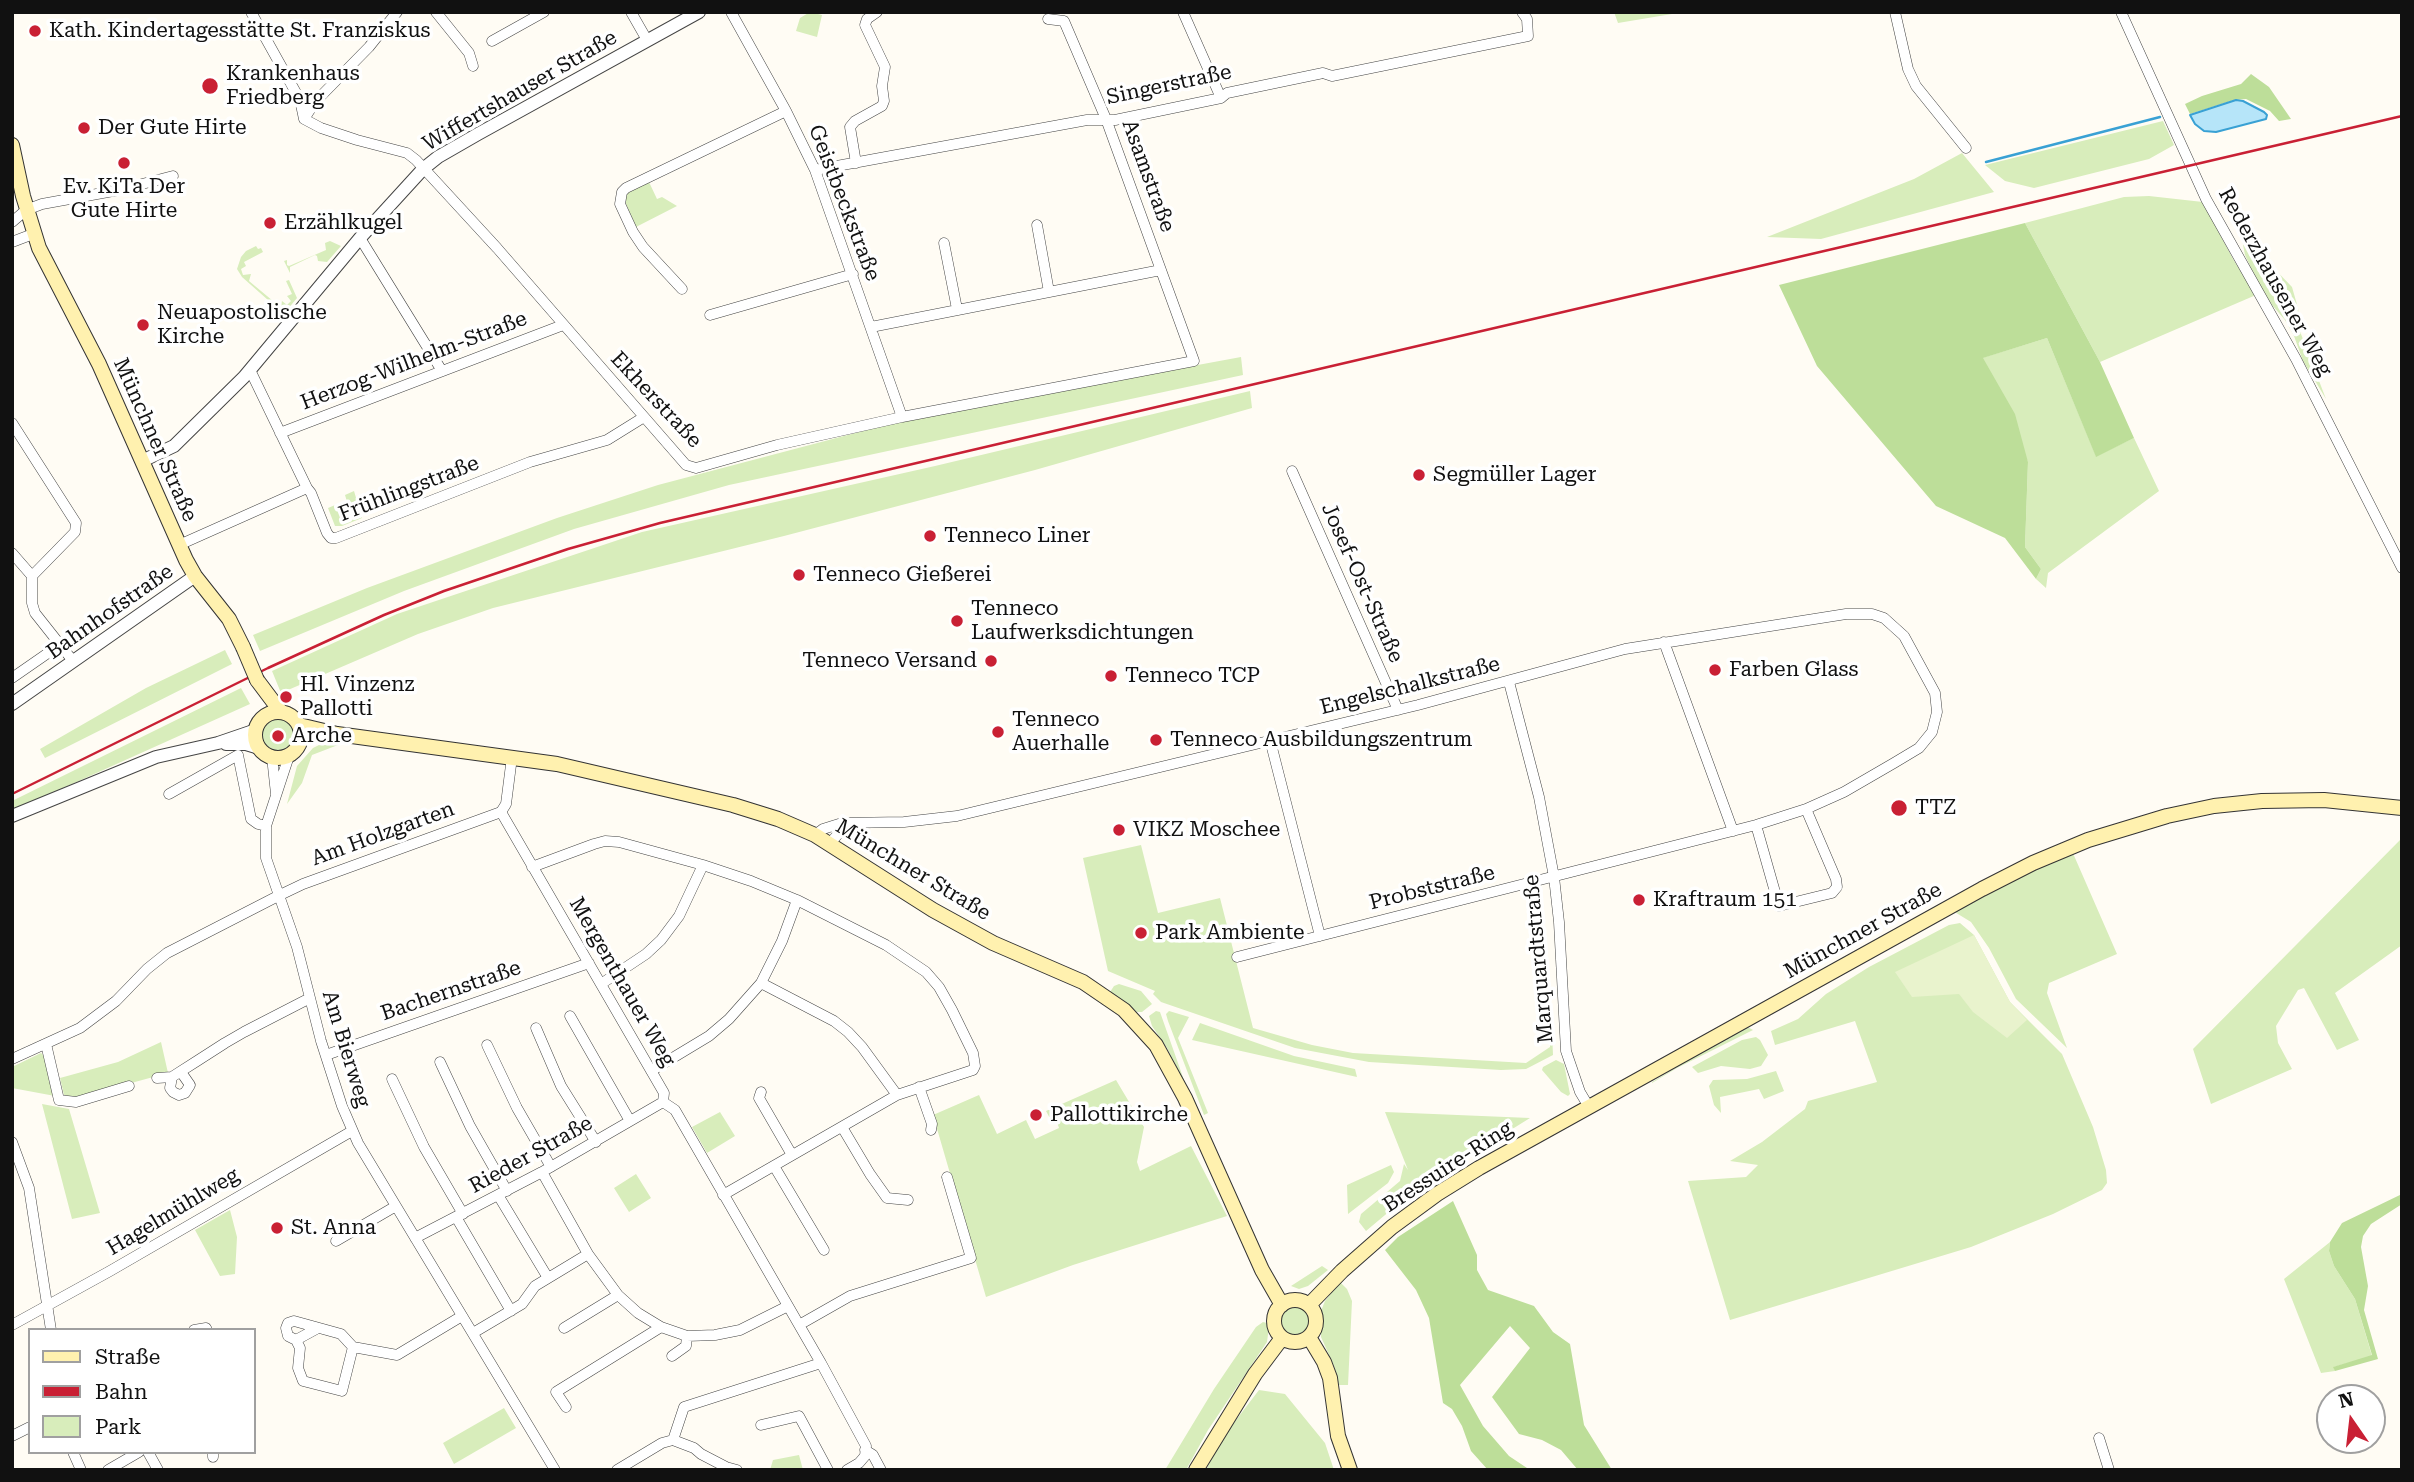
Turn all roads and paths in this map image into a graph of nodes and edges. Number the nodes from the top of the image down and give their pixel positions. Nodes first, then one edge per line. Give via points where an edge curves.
1 (251, 12) edge
2 (436, 12) edge
3 (544, 12) edge
4 (631, 12) edge
5 (699, 12) edge
6 (732, 12) edge
7 (877, 12) edge
8 (1522, 12) edge
9 (1895, 12) edge
10 (2120, 12) edge
11 (1186, 13) edge
12 (393, 14) edge
13 (1048, 19) dead end
14 (647, 40) junction
15 (492, 41) dead end
16 (473, 66) dead end
17 (1221, 99) junction
18 (786, 111) junction
19 (304, 119) junction
20 (1107, 119) junction
21 (12, 145) edge
22 (1966, 148) dead end
23 (856, 163) junction
24 (423, 169) junction
25 (816, 170) junction
26 (173, 176) dead end
27 (26, 210) junction
28 (12, 222) edge
29 (1037, 225) dead end
30 (33, 234) junction
31 (360, 238) junction
32 (12, 242) edge
33 (944, 243) dead end
34 (1161, 270) junction
35 (853, 274) junction
36 (682, 289) dead end
37 (1049, 292) junction
38 (957, 310) junction
39 (710, 315) dead end
40 (563, 325) junction
41 (871, 327) junction
42 (1194, 361) joint
43 (250, 370) junction
44 (442, 371) junction
45 (644, 417) junction
46 (902, 417) junction
47 (13, 425) edge
48 (280, 433) junction
49 (142, 461) junction
50 (1292, 471) dead end
51 (307, 488) junction
52 (179, 545) junction
53 (12, 553) edge
54 (2402, 568) edge
55 (32, 576) junction
56 (195, 576) junction
57 (1664, 642) junction
58 (61, 644) junction
59 (73, 661) junction
60 (12, 678) edge
61 (1509, 682) junction
62 (1934, 693) joint
63 (263, 694) junction
64 (12, 704) edge
65 (1398, 709) junction
66 (281, 712) junction
67 (259, 724) junction
68 (299, 725) junction
69 (337, 734) junction
70 (1270, 740) junction
71 (300, 742) junction
72 (218, 743) junction
73 (259, 748) junction
74 (289, 755) junction
75 (272, 757) junction
76 (512, 757) junction
77 (169, 794) dead end
78 (276, 798) junction
79 (2402, 808) edge
80 (1806, 809) junction
81 (501, 812) junction
82 (12, 816) edge
83 (857, 824) junction
84 (1756, 825) junction
85 (266, 826) junction
86 (1733, 831) junction
87 (815, 835) junction
88 (830, 843) junction
89 (703, 865) junction
90 (532, 867) junction
91 (1554, 877) junction
92 (279, 895) junction
93 (797, 900) junction
94 (1320, 936) junction
95 (1237, 957) dead end
96 (589, 963) junction
97 (761, 983) junction
98 (601, 984) junction
99 (310, 998) junction
100 (570, 1016) dead end
101 (536, 1028) dead end
102 (46, 1044) junction
103 (487, 1045) dead end
104 (326, 1055) junction
105 (12, 1059) edge
106 (440, 1062) dead end
107 (652, 1071) junction
108 (157, 1078) dead end
109 (392, 1079) dead end
110 (130, 1086) dead end
111 (919, 1087) junction
112 (761, 1092) dead end
113 (897, 1095) junction
114 (663, 1102) junction
115 (1589, 1107) junction
116 (630, 1121) junction
117 (842, 1127) junction
118 (931, 1130) dead end
119 (352, 1131) junction
120 (12, 1142) edge
121 (596, 1142) junction
122 (792, 1155) junction
123 (774, 1166) junction
124 (546, 1170) junction
125 (947, 1177) dead end
126 (502, 1193) junction
127 (723, 1195) junction
128 (908, 1200) dead end
129 (396, 1206) junction
130 (459, 1215) junction
131 (415, 1238) junction
132 (336, 1241) dead end
133 (824, 1250) dead end
134 (588, 1254) junction
135 (548, 1278) junction
136 (618, 1295) junction
137 (1282, 1305) junction
138 (1309, 1305) junction
139 (47, 1306) junction
140 (788, 1306) junction
141 (511, 1311) junction
142 (462, 1316) junction
143 (12, 1325) edge
144 (799, 1325) junction
145 (661, 1327) junction
146 (51, 1328) edge
147 (318, 1328) junction
148 (564, 1328) dead end
149 (473, 1333) junction
150 (687, 1336) junction
151 (1282, 1338) junction
152 (1309, 1338) junction
153 (296, 1340) junction
154 (353, 1347) junction
155 (671, 1356) dead end
156 (821, 1363) junction
157 (566, 1407) dead end
158 (761, 1425) dead end
159 (28, 1428) edge
160 (12, 1436) edge
161 (2099, 1438) dead end
162 (673, 1440) junction
163 (866, 1448) junction
164 (74, 1454) edge
165 (136, 1454) edge
166 (149, 1454) edge
167 (725, 1468) edge
168 (81, 1470) edge
169 (108, 1470) edge
170 (158, 1470) edge
171 (555, 1470) edge
172 (617, 1470) edge
173 (737, 1470) edge
174 (828, 1470) edge
175 (846, 1470) edge
176 (881, 1470) edge
177 (1196, 1470) edge
178 (1350, 1470) edge
179 (2109, 1470) edge

1 - 19 street via 300,100
2 - 16 street
3 - 15 street
4 - 14 street
5 - 14 street, Wiffertshauser Straße
6 - 18 street, Geistbeckstraße
7 - 23 street via 864,25 885,67 884,101 850,127
8 - 17 street, Singerstraße via 1528,36 1227,93
9 - 22 street via 1912,78
10 - 54 street, Rederzhausener Weg via 2206,199 2296,359
11 - 17 street
12 - 19 street
13 - 20 street, Asamstraße via 1064,21
14 - 24 street, Wiffertshauser Straße via 438,156
17 - 20 street, Singerstraße
18 - 25 street, Geistbeckstraße
18 - 36 street via 622,192 620,204 633,232
19 - 24 street, Ekherstraße via 337,134 407,153
20 - 23 street, Singerstraße
20 - 34 street, Asamstraße
21 - 27 main road, Münchner Straße
23 - 25 street, Singerstraße
24 - 31 street, Wiffertshauser Straße
24 - 40 street, Ekherstraße
25 - 35 street, Geistbeckstraße
26 - 27 street
27 - 28 street
27 - 30 main road, Münchner Straße
29 - 37 street
30 - 32 street
30 - 49 main road, Münchner Straße
31 - 43 street, Wiffertshauser Straße
31 - 44 street
33 - 38 street
34 - 37 street
34 - 42 street, Asamstraße
35 - 39 street
35 - 41 street, Geistbeckstraße
37 - 38 street
38 - 41 street
40 - 44 street, Herzog-Wilhelm-Straße
40 - 45 street, Ekherstraße
41 - 46 street, Geistbeckstraße
42 - 46 street, Ekherstraße
43 - 48 street
43 - 49 street, Wiffertshauser Straße via 173,446
44 - 48 street, Herzog-Wilhelm-Straße
45 - 46 street, Ekherstraße via 686,465 696,468
45 - 51 street, Frühlingstraße via 607,440 530,462 336,538 327,533
47 - 55 street via 76,523 75,532
48 - 51 street
49 - 52 main road, Münchner Straße
50 - 65 street, Josef-Ost-Straße
51 - 52 street
52 - 56 main road, Münchner Straße
53 - 55 street
55 - 58 street via 35,613
56 - 59 street, Bahnhofstraße
56 - 63 main road, Münchner Straße, bridge via 229,619
57 - 61 street, Engelschalkstraße
57 - 62 street, Engelschalkstraße via 1872,614 1905,636
57 - 86 street
58 - 59 street
58 - 60 street
59 - 64 street, Bahnhofstraße
61 - 65 street, Engelschalkstraße
61 - 91 street, Marquardtstraße
62 - 80 street, Probststraße via 1936,724 1919,748
63 - 66 main road, Münchner Straße
63 - 67 main road, Münchner Straße
65 - 70 street, Engelschalkstraße
66 - 67 main road via 271,713
66 - 68 main road
67 - 72 street
67 - 73 main road
68 - 69 main road, Münchner Straße
68 - 71 main road
69 - 71 main road, Münchner Straße
69 - 76 main road, Münchner Straße
70 - 83 street, Engelschalkstraße via 957,816
70 - 94 street
71 - 74 main road
72 - 73 street
72 - 82 street via 156,757
73 - 75 main road
74 - 75 main road
74 - 78 street
75 - 78 street
76 - 81 street
76 - 87 main road, Münchner Straße via 672,789
77 - 85 street via 237,755 251,819
78 - 85 street
79 - 115 main road, Münchner Straße via 2324,800 2262,801 2167,816 2088,840 1982,889
80 - 84 street, Probststraße
80 - 84 street via 1836,879 1832,893 1779,906
81 - 90 street, Mergenthauer Weg
81 - 92 street, Am Holzgarten
83 - 87 street, Engelschalkstraße via 842,822
83 - 88 street via 842,830
84 - 86 street, Probststraße
85 - 92 street, Am Bierweg via 266,858
86 - 91 street, Probststraße
87 - 88 main road, Münchner Straße
88 - 137 main road, Münchner Straße via 969,930 1083,982 1135,1020 1174,1075
89 - 90 street via 606,841
89 - 93 street
89 - 98 street via 679,916 661,940
90 - 96 street, Mergenthauer Weg
91 - 94 street, Probststraße
91 - 115 street, Marquardtstraße via 1566,1051
92 - 99 street, Am Bierweg
92 - 102 street, Am Holzgarten via 167,953 102,1013
93 - 97 street
93 - 111 street via 886,944 939,987 973,1053 975,1066
94 - 95 street, Probststraße
96 - 98 street, Mergenthauer Weg
96 - 104 street, Bachernstraße
97 - 107 street via 709,1036
97 - 113 street via 848,1032
98 - 107 street, Mergenthauer Weg
99 - 104 street, Am Bierweg
99 - 108 street via 176,1074
100 - 116 street
101 - 121 street via 562,1086
102 - 105 street, Am Holzgarten
102 - 110 street via 60,1100 76,1102
103 - 124 street
104 - 119 street, Am Bierweg
106 - 126 street
107 - 114 street, Mergenthauer Weg via 664,1093
109 - 130 street, Am Bierweg
111 - 113 street
111 - 118 street
112 - 122 street via 759,1098
113 - 117 street
114 - 116 street, Rieder Straße
114 - 127 street, Mergenthauer Weg via 675,1110
115 - 138 main road, Bressuire-Ring via 1437,1194 1392,1227
116 - 121 street, Rieder Straße
117 - 122 street
117 - 128 street via 887,1198
119 - 129 street, Am Bierweg
119 - 139 street, Hagelmühlweg
120 - 139 street via 29,1188
121 - 124 street, Rieder Straße
122 - 123 street
123 - 127 street
123 - 133 street
124 - 126 street, Rieder Straße
124 - 134 street
125 - 144 street via 971,1258 850,1296
126 - 130 street, Rieder Straße
126 - 135 street
127 - 140 street, Mergenthauer Weg
129 - 131 street, Am Bierweg
129 - 132 street
130 - 131 street, Rieder Straße
130 - 141 street, Am Bierweg
131 - 142 street, Am Bierweg
134 - 135 street
134 - 136 street
135 - 141 street
136 - 145 street
136 - 148 street
137 - 138 main road via 1293,1301
137 - 151 main road via 1274,1323
138 - 152 main road via 1316,1326
139 - 143 street, Hagelmühlweg
139 - 146 street
140 - 144 street, Mergenthauer Weg
140 - 150 street via 740,1330
141 - 149 street
142 - 149 street, Am Bierweg
142 - 154 street via 397,1355
144 - 156 street, Mergenthauer Weg
145 - 150 street
145 - 157 street via 556,1392
147 - 153 street
147 - 153 street via 288,1323 288,1336
147 - 154 street via 341,1334
149 - 171 street, Am Bierweg
150 - 155 street via 686,1346
151 - 152 main road via 1295,1342
151 - 177 main road
152 - 178 main road via 1330,1378 1338,1436
153 - 154 street via 303,1381 342,1391
156 - 162 street via 684,1407
156 - 163 street, Mergenthauer Weg
158 - 174 street via 799,1416
159 - 160 street
161 - 179 street
162 - 167 street
162 - 172 street
163 - 175 street via 859,1463
163 - 176 street, Mergenthauer Weg
164 - 168 street
165 - 169 street
166 - 170 street
167 - 173 street

